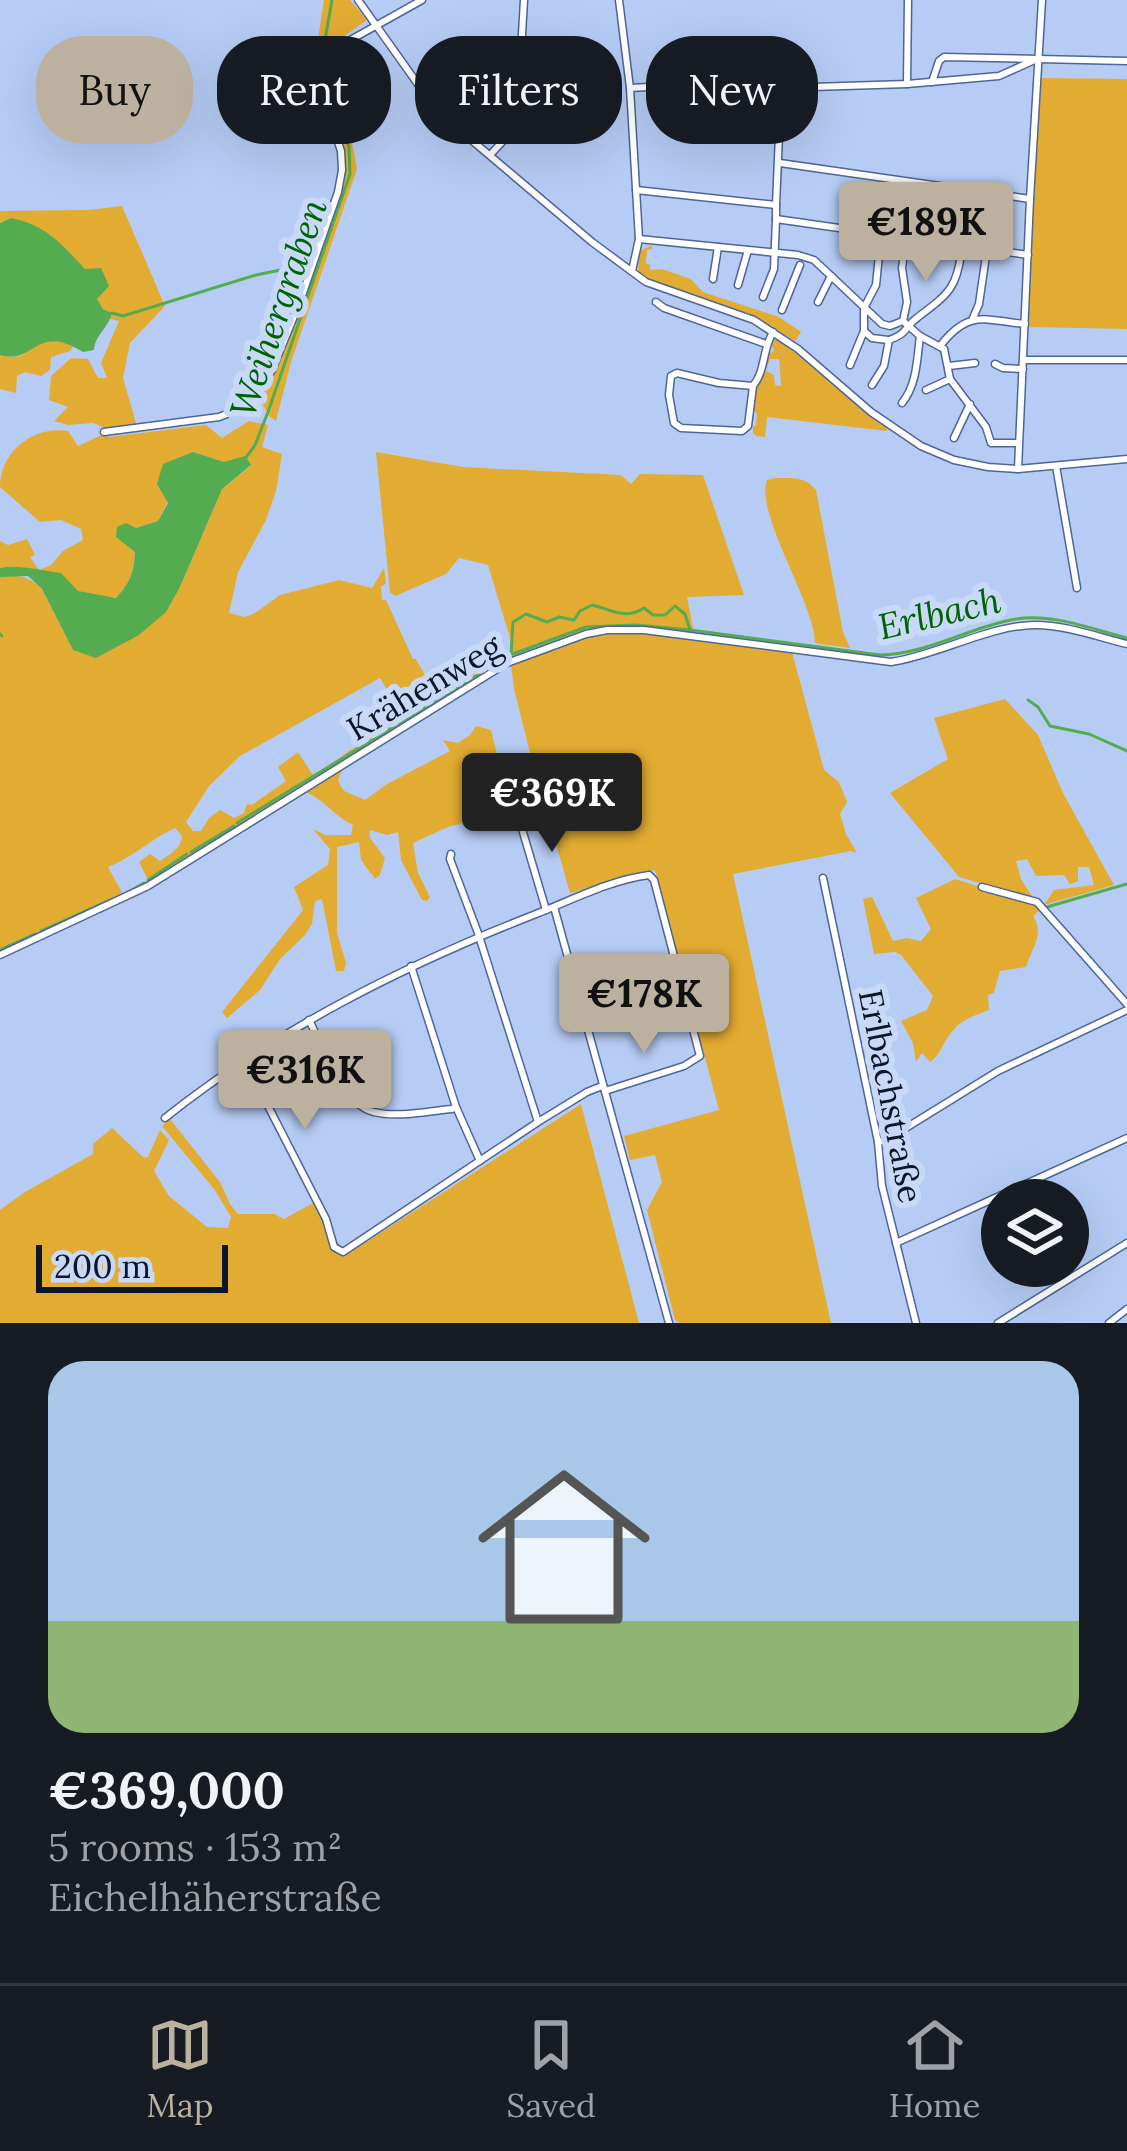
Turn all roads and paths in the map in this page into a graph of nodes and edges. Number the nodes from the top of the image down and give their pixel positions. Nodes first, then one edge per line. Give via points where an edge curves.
1 (358, 0) edge
2 (422, 0) edge
3 (524, 0) edge
4 (619, 0) edge
5 (908, 0) edge
6 (1042, 0) edge
7 (376, 25) junction
8 (1039, 58) junction
9 (1127, 61) edge
10 (932, 82) junction
11 (908, 84) junction
12 (646, 87) edge
13 (818, 87) edge
14 (630, 88) junction
15 (780, 144) edge
16 (490, 155) junction
17 (780, 163) junction
18 (636, 190) junction
19 (1030, 199) junction
20 (776, 205) junction
21 (776, 219) junction
22 (881, 235) junction
23 (906, 238) junction
24 (639, 239) junction
25 (962, 246) junction
26 (718, 247) junction
27 (987, 249) junction
28 (748, 250) junction
29 (776, 253) junction
30 (788, 254) junction
31 (1028, 255) junction
32 (814, 260) junction
33 (800, 265) junction
34 (632, 272) junction
35 (831, 277) junction
36 (713, 279) dead end
37 (738, 285) dead end
38 (763, 297) dead end
39 (656, 302) dead end
40 (818, 302) dead end
41 (864, 308) junction
42 (782, 310) dead end
43 (973, 318) junction
44 (906, 324) junction
45 (1025, 324) junction
46 (773, 332) junction
47 (864, 332) junction
48 (920, 336) junction
49 (889, 340) junction
50 (766, 344) junction
51 (940, 346) junction
52 (1127, 360) edge
53 (974, 363) dead end
54 (995, 364) dead end
55 (850, 365) dead end
56 (949, 365) junction
57 (1023, 365) junction
58 (950, 379) junction
59 (872, 385) dead end
60 (753, 386) junction
61 (926, 390) dead end
62 (902, 403) dead end
63 (970, 404) junction
64 (104, 432) dead end
65 (954, 438) dead end
66 (1018, 443) junction
67 (1127, 459) edge
68 (1055, 466) junction
69 (1018, 469) junction
70 (1077, 588) dead end
71 (1127, 644) edge
72 (517, 812) dead end
73 (451, 854) dead end
74 (823, 878) dead end
75 (982, 886) dead end
76 (550, 909) junction
77 (478, 937) junction
78 (0, 955) edge
79 (411, 965) junction
80 (1127, 1007) edge
81 (309, 1020) junction
82 (244, 1059) junction
83 (604, 1088) junction
84 (456, 1107) junction
85 (165, 1118) dead end
86 (538, 1122) junction
87 (1127, 1138) edge
88 (878, 1142) junction
89 (479, 1160) junction
90 (896, 1243) junction
91 (1127, 1243) edge
92 (1127, 1309) edge
93 (669, 1323) edge
94 (916, 1323) edge
95 (998, 1323) edge
96 (1109, 1323) edge

1 - 7 street
2 - 7 street
3 - 16 street via 517,120
4 - 14 street
5 - 11 street
6 - 8 street
7 - 16 street via 437,111
7 - 64 street via 316,66 341,152 338,192 272,370 254,397 219,417
8 - 9 street
8 - 10 street via 999,76
8 - 10 street via 944,57
8 - 19 street
10 - 11 street
11 - 13 street
12 - 14 street
14 - 18 street
15 - 17 street
16 - 34 street
17 - 19 street
17 - 20 street
18 - 20 street
18 - 24 street
19 - 31 street
20 - 21 street
21 - 22 street
21 - 29 street
22 - 23 street
22 - 41 street via 876,285
23 - 25 street
23 - 44 street
24 - 26 street
24 - 34 street
25 - 27 street
25 - 44 street via 956,283
26 - 28 street
26 - 36 street
27 - 31 street
27 - 43 street
28 - 29 street
28 - 37 street
29 - 30 street
29 - 38 street
30 - 32 street
30 - 33 street
31 - 45 street
32 - 33 street
32 - 35 street
33 - 42 street
34 - 46 street
35 - 40 street
35 - 41 street
39 - 50 street
41 - 44 street via 882,325
41 - 47 street
43 - 45 street
43 - 51 street
44 - 48 street
44 - 49 street
45 - 57 street
46 - 50 street
46 - 69 street via 921,446 954,460
47 - 49 street
47 - 55 street
48 - 51 street
48 - 62 street via 913,386
49 - 59 street
50 - 60 street
51 - 56 street
52 - 57 street
53 - 56 street
54 - 57 street
56 - 58 street
57 - 66 street
58 - 61 street
58 - 63 street
60 - 60 street via 674,374 672,419 681,428 742,431
63 - 65 street
63 - 66 street via 992,442
66 - 69 street
67 - 68 street
68 - 69 street
68 - 70 street
71 - 78 street, Krähenweg via 1031,625 890,662 644,630 566,639 490,672 148,886
72 - 76 street
73 - 77 street
74 - 88 street, Erlbachstraße
75 - 80 street via 1037,902
76 - 77 street
76 - 83 street
76 - 83 street via 653,878 700,1056
77 - 79 street
77 - 86 street
79 - 81 street
79 - 84 street
80 - 88 street
81 - 82 street
81 - 84 street via 354,1102 376,1113
82 - 85 street
82 - 89 street via 338,1251
83 - 86 street
83 - 93 street
84 - 89 street
86 - 89 street
87 - 90 street
88 - 90 street, Erlbachstraße
90 - 94 street, Erlbachstraße
91 - 95 street
92 - 96 street

